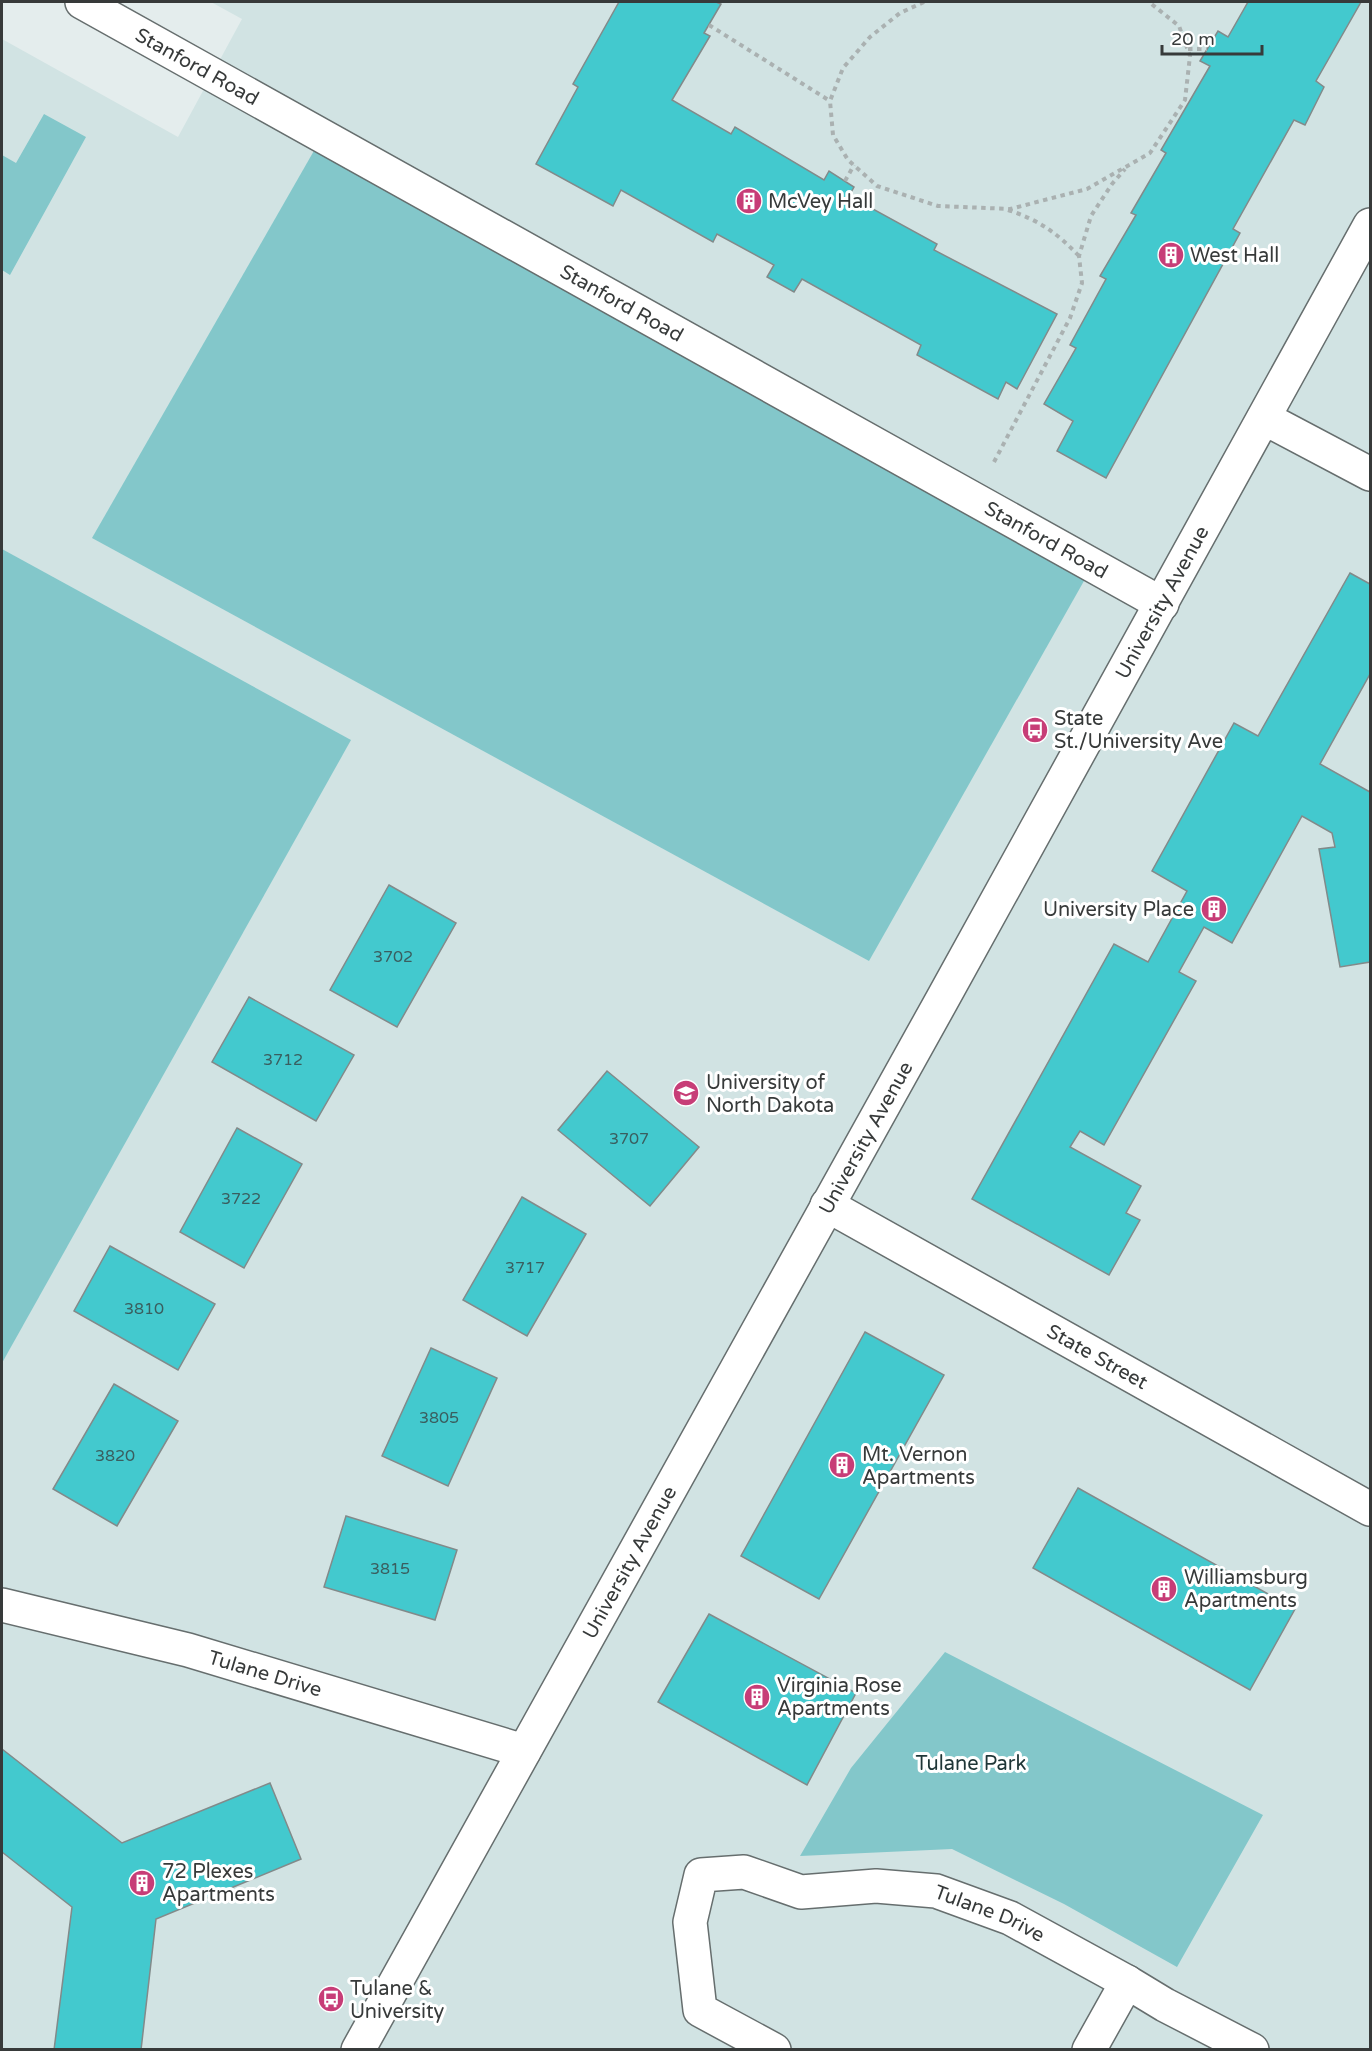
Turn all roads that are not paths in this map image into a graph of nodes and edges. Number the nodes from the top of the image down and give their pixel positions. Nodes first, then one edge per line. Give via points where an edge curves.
1 (82, 2) edge
2 (1371, 225) edge
3 (1264, 418) junction
4 (1371, 474) edge
5 (1162, 604) junction
6 (827, 1205) junction
7 (1371, 1509) edge
8 (2, 1605) edge
9 (524, 1751) junction
10 (1127, 1982) junction
11 (358, 2049) edge
12 (774, 2049) edge
13 (1089, 2049) edge
14 (1252, 2049) edge

1 - 5 street, Stanford Road
2 - 3 street, University Avenue
3 - 4 street
3 - 5 street, University Avenue
5 - 6 street, University Avenue
6 - 7 street, State Street
6 - 9 street, University Avenue
8 - 9 street, Tulane Drive via 188,1650
9 - 11 street, University Avenue
10 - 12 street, Tulane Drive via 1010,1918 936,1891 876,1886 801,1892 744,1872 701,1875 690,1922 700,2010
10 - 13 street
10 - 14 street, Tulane Drive

